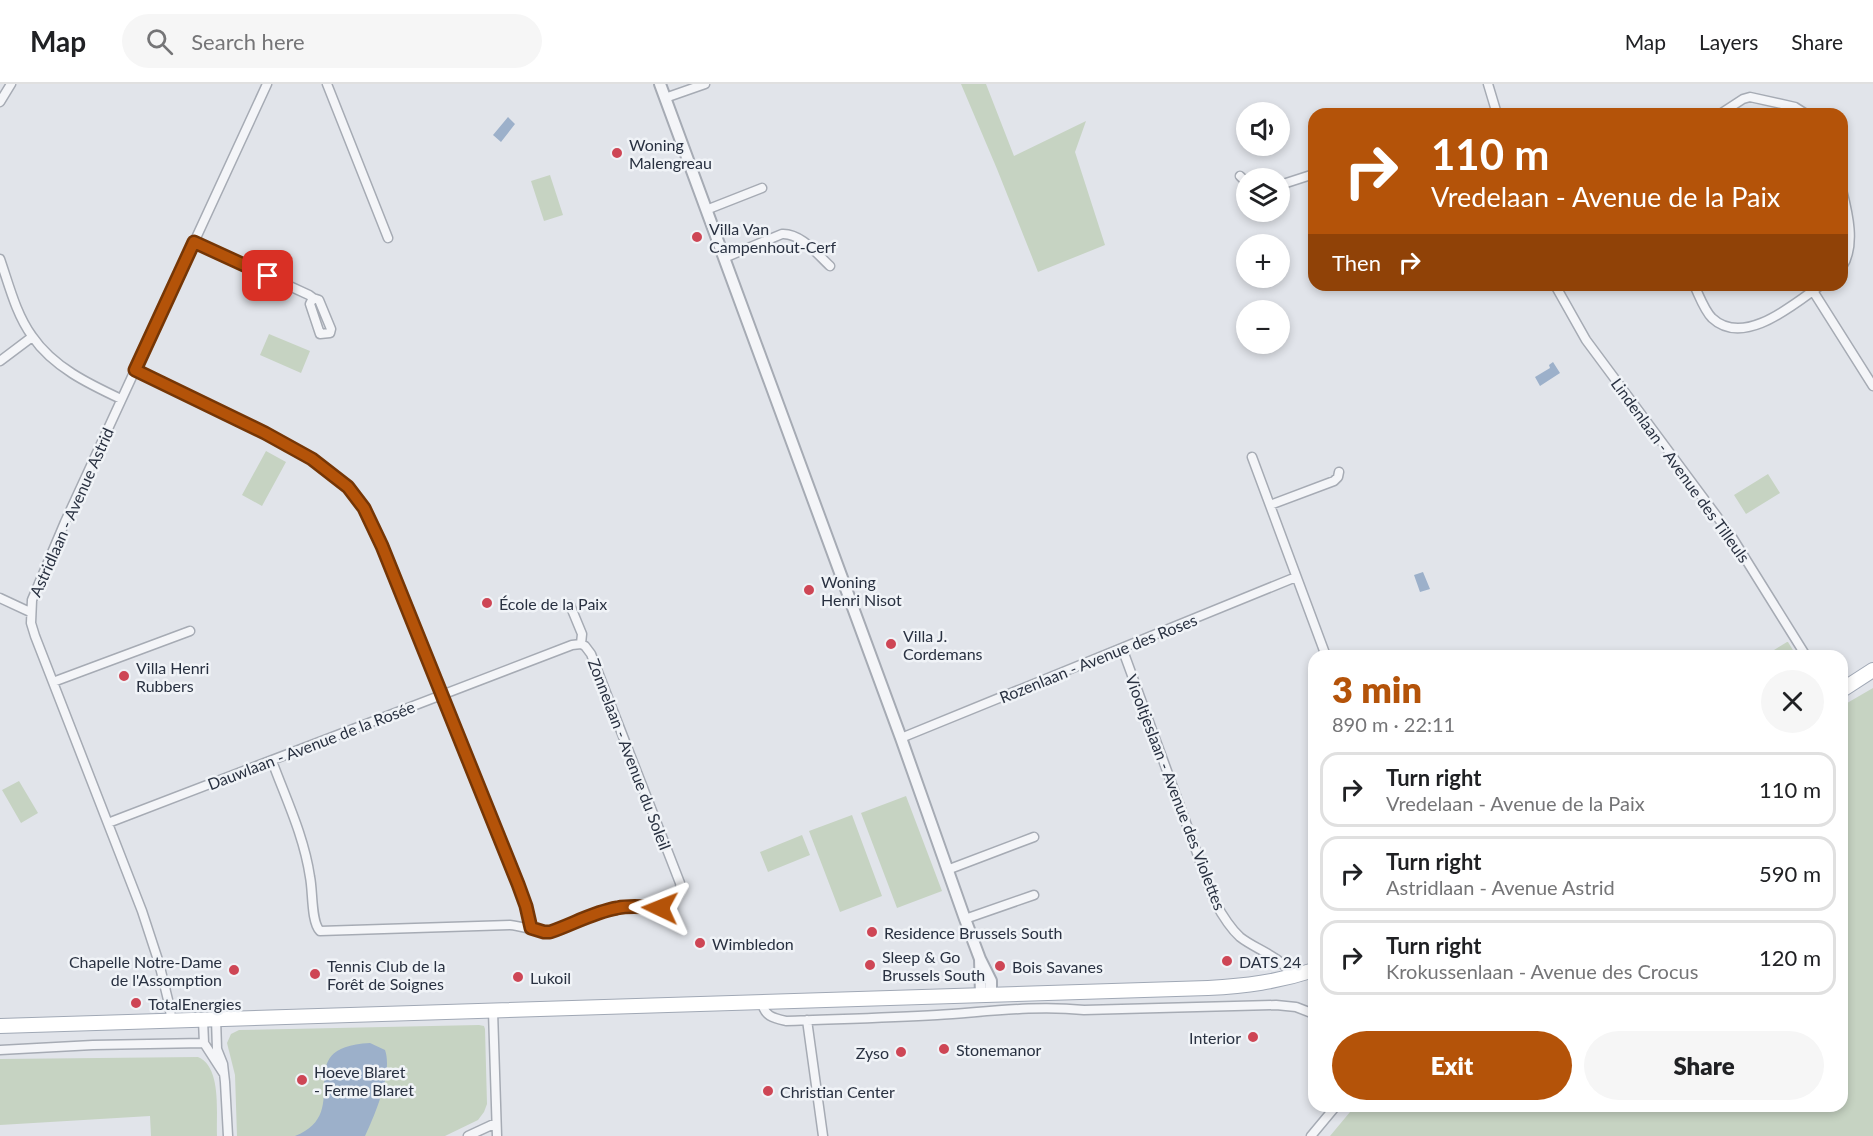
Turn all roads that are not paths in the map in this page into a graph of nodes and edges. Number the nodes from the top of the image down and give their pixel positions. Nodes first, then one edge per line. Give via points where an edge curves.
1 (11, 84) edge
2 (267, 84) edge
3 (327, 84) edge
4 (660, 84) edge
5 (705, 84) edge
6 (1488, 84) edge
7 (665, 98) junction
8 (0, 102) edge
9 (1495, 108) edge
10 (1729, 108) edge
11 (1795, 108) edge
12 (1308, 176) edge
13 (1290, 182) edge
14 (762, 189) dead end
15 (706, 210) junction
16 (1848, 231) edge
17 (388, 238) dead end
18 (194, 242) junction
19 (1848, 257) edge
20 (724, 258) junction
21 (0, 260) edge
22 (830, 266) dead end
23 (1558, 291) edge
24 (1697, 291) edge
25 (1813, 291) joint
26 (313, 298) dead end
27 (32, 337) junction
28 (0, 361) edge
29 (135, 370) junction
30 (1873, 386) edge
31 (121, 399) junction
32 (1251, 458) dead end
33 (1339, 472) dead end
34 (1270, 505) junction
35 (1296, 577) junction
36 (0, 598) edge
37 (570, 605) dead end
38 (30, 612) junction
39 (190, 631) dead end
40 (581, 644) junction
41 (1122, 648) junction
42 (1324, 650) edge
43 (1802, 650) edge
44 (1873, 670) edge
45 (53, 682) junction
46 (1848, 686) edge
47 (442, 694) junction
48 (901, 738) junction
49 (272, 761) junction
50 (108, 823) junction
51 (1034, 837) dead end
52 (947, 870) junction
53 (1034, 895) dead end
54 (965, 919) junction
55 (531, 928) junction
56 (1308, 972) edge
57 (1292, 977) junction
58 (986, 994) junction
59 (762, 1002) junction
60 (493, 1011) junction
61 (1308, 1012) edge
62 (210, 1020) junction
63 (807, 1020) junction
64 (171, 1021) junction
65 (0, 1026) edge
66 (204, 1043) junction
67 (0, 1050) edge
68 (224, 1074) junction
69 (1331, 1112) edge
70 (496, 1122) junction
71 (228, 1136) edge
72 (468, 1136) edge
73 (497, 1136) edge
74 (823, 1136) edge
75 (1311, 1136) edge

1 - 8 street
2 - 18 street, Astridlaan - Avenue Astrid
3 - 17 street
4 - 7 street
5 - 7 street
6 - 9 street
7 - 15 street
10 - 11 street via 1750,97
12 - 13 street
14 - 15 street
15 - 20 street
16 - 19 street
18 - 26 street
18 - 29 street, Astridlaan - Avenue Astrid
20 - 22 street via 790,234
20 - 48 street
21 - 27 street
23 - 43 street, Lindenlaan - Avenue des Tilleuls via 1586,340 1730,534
24 - 25 street via 1713,319 1745,329 1764,322
25 - 30 street
27 - 28 street
27 - 31 street via 76,376
29 - 31 street, Astridlaan - Avenue Astrid
29 - 47 street via 265,433 312,459 348,487 364,508 382,546
31 - 38 street, Astridlaan - Avenue Astrid via 36,588
32 - 34 street
33 - 34 street via 1334,481
34 - 35 street
35 - 41 street, Rozenlaan - Avenue des Roses
35 - 42 street
36 - 38 street
37 - 40 street, Zonnelaan - Avenue du Soleil via 582,634
38 - 45 street, Astridlaan - Avenue Astrid
39 - 45 street
40 - 47 street, Dauwlaan - Avenue de la Rosée
40 - 55 street, Zonnelaan - Avenue du Soleil via 591,654 681,889 678,897 660,908 618,908 550,932
41 - 48 street, Rozenlaan - Avenue des Roses
41 - 57 street, Viooltjeslaan - Avenue des Violettes via 1215,902 1239,936 1286,966
44 - 46 main road
45 - 50 street, Astridlaan - Avenue Astrid
47 - 49 street, Dauwlaan - Avenue de la Rosée
47 - 55 street via 526,906
48 - 52 street
49 - 50 street, Dauwlaan - Avenue de la Rosée
49 - 55 street via 304,846 314,922 320,931 510,925
50 - 64 street, Astridlaan - Avenue Astrid via 159,963
51 - 52 street
52 - 54 street
53 - 54 street
54 - 58 street via 980,959
56 - 57 main road
57 - 58 main road via 1250,986
58 - 59 main road
59 - 60 main road
59 - 63 street via 763,1010 775,1018
60 - 62 main road
60 - 70 street
61 - 63 street via 1276,1005 1000,1009
62 - 64 main road
62 - 66 street
62 - 68 street
63 - 74 street
64 - 65 main road
66 - 67 street
66 - 68 street
68 - 71 street
69 - 75 street
70 - 72 street
70 - 73 street

